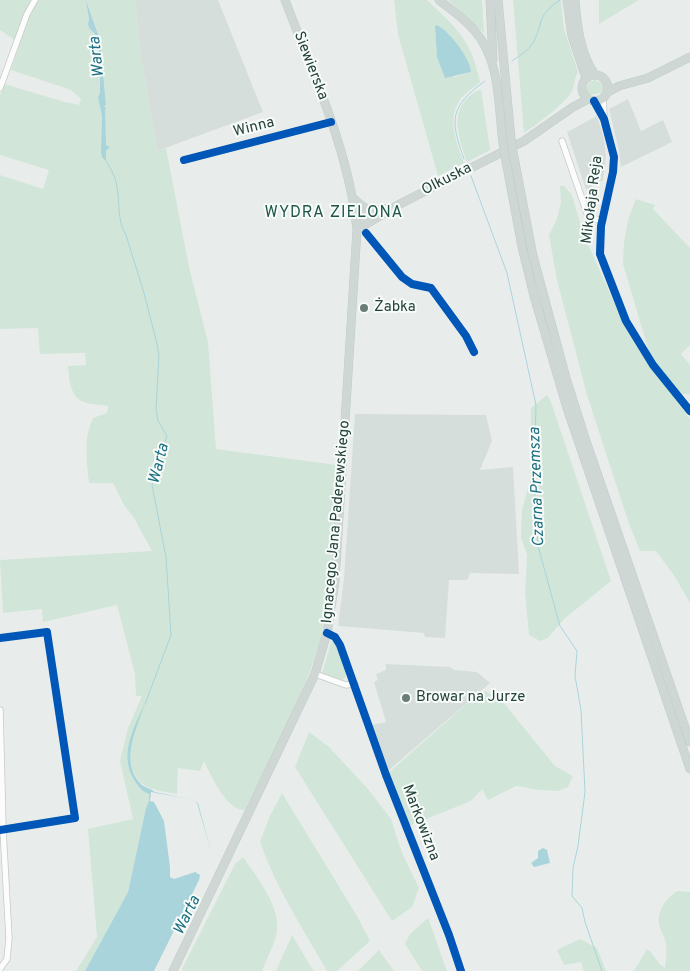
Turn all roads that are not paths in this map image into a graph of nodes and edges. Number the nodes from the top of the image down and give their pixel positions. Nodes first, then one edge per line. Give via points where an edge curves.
1 (35, 0) edge
2 (285, 0) edge
3 (439, 0) edge
4 (490, 0) edge
5 (498, 0) edge
6 (567, 0) edge
7 (575, 0) edge
8 (690, 57) edge
9 (494, 65) junction
10 (595, 75) junction
11 (586, 78) junction
12 (606, 80) junction
13 (629, 83) junction
14 (0, 88) edge
15 (582, 91) junction
16 (606, 95) junction
17 (591, 100) junction
18 (565, 112) junction
19 (604, 118) junction
20 (331, 122) junction
21 (562, 141) dead end
22 (514, 146) junction
23 (502, 155) junction
24 (184, 160) dead end
25 (353, 198) junction
26 (396, 206) junction
27 (371, 211) junction
28 (356, 219) junction
29 (603, 220) junction
30 (357, 230) junction
31 (366, 232) dead end
32 (474, 352) dead end
33 (690, 412) edge
34 (327, 633) junction
35 (0, 638) edge
36 (315, 674) junction
37 (355, 684) junction
38 (0, 710) edge
39 (690, 742) edge
40 (690, 769) edge
41 (2, 829) edge
42 (2, 968) edge
43 (173, 971) edge
44 (461, 971) edge

1 - 14 street
2 - 20 main road, Siewierska
3 - 9 main road via 474,29
4 - 9 main road
5 - 22 main road
6 - 11 main road via 572,36
7 - 10 main road via 582,49
8 - 13 main road via 648,78
9 - 23 main road, bridge
10 - 11 main road
10 - 12 main road
11 - 15 main road
12 - 13 main road
12 - 16 main road
13 - 16 main road
15 - 17 main road
15 - 18 main road
16 - 17 main road
16 - 19 street, Mikołaja Reja
17 - 18 main road
17 - 19 street, Mikołaja Reja
18 - 22 main road, Olkuska
19 - 29 street, Mikołaja Reja via 614,164
20 - 24 street, Winna
20 - 25 main road, Siewierska
21 - 29 street via 588,216
22 - 23 main road, Olkuska
22 - 39 main road via 533,256 566,378
23 - 26 main road, Olkuska
23 - 40 main road via 522,247 567,408
25 - 27 main road
25 - 28 main road, Siewierska
26 - 27 main road, Olkuska
26 - 30 main road, Olkuska
27 - 28 main road, Olkuska
28 - 30 main road, Ignacego Jana Paderewskiego
29 - 33 street, Mikołaja Reja via 600,254 626,321 653,365
30 - 34 main road, Ignacego Jana Paderewskiego via 337,555
31 - 32 street via 402,277 412,284 431,288
34 - 36 main road, Ignacego Jana Paderewskiego
34 - 37 street, Markowizna via 337,639
35 - 41 street via 47,632 75,818
36 - 37 street via 346,685
36 - 43 main road, Ignacego Jana Paderewskiego
37 - 44 street, Markowizna
38 - 41 street
41 - 42 street via 9,938 8,955

